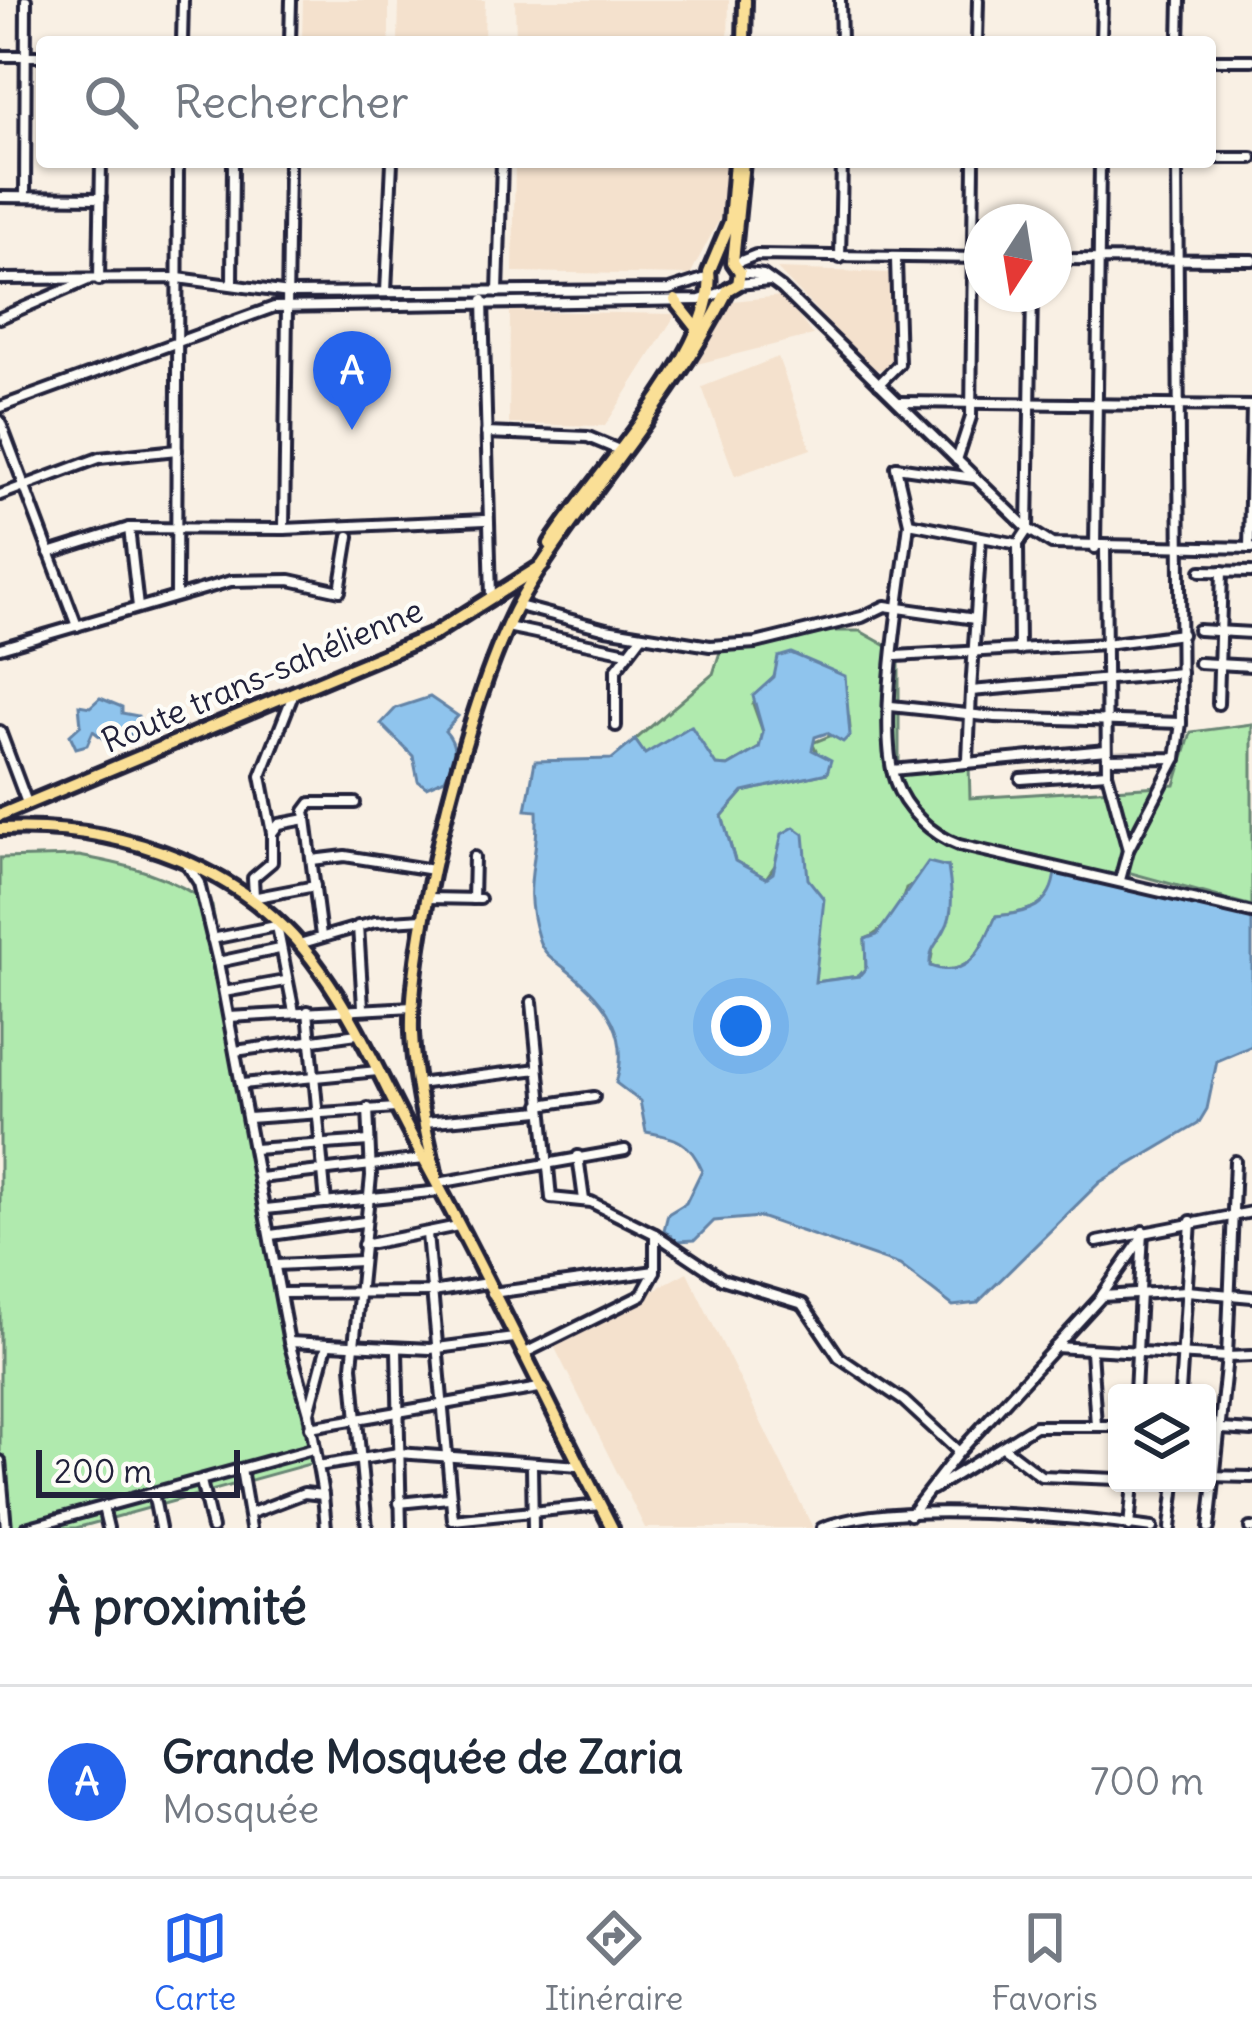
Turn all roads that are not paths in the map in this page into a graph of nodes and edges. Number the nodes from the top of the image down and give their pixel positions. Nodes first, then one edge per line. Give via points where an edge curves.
1 (26, 0) edge
2 (183, 0) edge
3 (291, 0) edge
4 (741, 0) edge
5 (840, 0) edge
6 (978, 0) edge
7 (1102, 0) edge
8 (1180, 0) edge
9 (182, 36) edge
10 (290, 36) edge
11 (741, 36) edge
12 (842, 36) edge
13 (977, 36) edge
14 (1101, 36) edge
15 (1179, 36) edge
16 (0, 56) edge
17 (26, 56) junction
18 (36, 56) edge
19 (1216, 60) edge
20 (1252, 60) edge
21 (26, 136) junction
22 (36, 136) edge
23 (1216, 158) edge
24 (1252, 158) edge
25 (101, 168) edge
26 (178, 168) edge
27 (233, 168) edge
28 (289, 168) edge
29 (392, 168) edge
30 (502, 168) edge
31 (738, 168) edge
32 (739, 168) edge
33 (842, 168) edge
34 (974, 168) edge
35 (1100, 168) edge
36 (1177, 168) edge
37 (0, 197) edge
38 (25, 197) junction
39 (100, 198) junction
40 (975, 204) edge
41 (840, 258) junction
42 (964, 258) edge
43 (1099, 259) junction
44 (718, 260) junction
45 (896, 260) junction
46 (1072, 260) edge
47 (1177, 260) junction
48 (1252, 260) edge
49 (736, 274) junction
50 (0, 278) edge
51 (178, 278) junction
52 (94, 280) junction
53 (711, 282) junction
54 (232, 283) junction
55 (386, 292) junction
56 (498, 292) junction
57 (289, 293) junction
58 (483, 297) junction
59 (707, 300) junction
60 (675, 301) junction
61 (290, 305) junction
62 (974, 312) edge
63 (1032, 312) edge
64 (0, 318) edge
65 (697, 328) junction
66 (177, 342) junction
67 (879, 384) junction
68 (898, 402) junction
69 (970, 404) junction
70 (1097, 405) junction
71 (1033, 406) junction
72 (1176, 406) junction
73 (1252, 406) edge
74 (0, 407) edge
75 (0, 421) edge
76 (486, 433) junction
77 (177, 450) junction
78 (621, 451) junction
79 (958, 460) junction
80 (975, 478) junction
81 (23, 486) junction
82 (0, 495) edge
83 (485, 520) junction
84 (910, 523) junction
85 (179, 527) junction
86 (129, 528) junction
87 (284, 529) junction
88 (1028, 529) junction
89 (349, 536) dead end
90 (981, 538) junction
91 (1018, 544) junction
92 (1100, 548) junction
93 (1180, 548) junction
94 (1250, 548) edge
95 (49, 553) junction
96 (539, 566) junction
97 (1201, 571) dead end
98 (1222, 571) junction
99 (1252, 572) edge
100 (176, 595) junction
101 (491, 600) junction
102 (518, 606) junction
103 (138, 607) junction
104 (899, 611) junction
105 (975, 619) junction
106 (77, 626) junction
107 (507, 627) junction
108 (1198, 630) dead end
109 (1220, 631) junction
110 (1252, 633) edge
111 (1181, 634) junction
112 (642, 635) junction
113 (1105, 644) junction
114 (0, 648) edge
115 (1019, 650) junction
116 (627, 652) junction
117 (974, 654) junction
118 (896, 656) junction
119 (1199, 663) dead end
120 (1218, 664) junction
121 (1252, 666) edge
122 (1181, 673) junction
123 (1106, 680) junction
124 (971, 691) junction
125 (293, 694) junction
126 (1218, 704) dead end
127 (891, 706) junction
128 (970, 713) junction
129 (1107, 718) junction
130 (1181, 723) junction
131 (616, 726) dead end
132 (0, 731) edge
133 (1107, 754) junction
134 (1176, 758) junction
135 (968, 760) junction
136 (892, 770) junction
137 (1107, 773) junction
138 (1021, 778) dead end
139 (356, 802) dead end
140 (27, 803) junction
141 (0, 815) edge
142 (306, 819) junction
143 (0, 829) edge
144 (272, 833) junction
145 (1128, 850) junction
146 (474, 857) dead end
147 (180, 858) junction
148 (312, 860) junction
149 (433, 870) junction
150 (1120, 880) junction
151 (316, 886) junction
152 (252, 898) junction
153 (428, 898) junction
154 (1252, 913) edge
155 (423, 920) junction
156 (276, 924) junction
157 (358, 926) junction
158 (321, 936) junction
159 (212, 939) junction
160 (299, 944) junction
161 (279, 949) junction
162 (218, 962) junction
163 (284, 981) junction
164 (224, 992) junction
165 (532, 1001) dead end
166 (412, 1006) junction
167 (344, 1007) junction
168 (363, 1007) junction
169 (308, 1011) junction
170 (294, 1012) junction
171 (229, 1017) junction
172 (357, 1034) junction
173 (310, 1041) junction
174 (236, 1051) junction
175 (538, 1069) junction
176 (378, 1071) junction
177 (312, 1078) junction
178 (242, 1084) junction
179 (417, 1084) junction
180 (594, 1097) dead end
181 (368, 1108) junction
182 (396, 1108) junction
183 (540, 1108) junction
184 (316, 1111) junction
185 (248, 1118) junction
186 (425, 1123) junction
187 (369, 1142) junction
188 (319, 1145) junction
189 (254, 1149) junction
190 (626, 1150) dead end
191 (578, 1156) junction
192 (423, 1159) junction
193 (544, 1161) junction
194 (1235, 1161) dead end
195 (371, 1166) junction
196 (322, 1172) junction
197 (260, 1178) junction
198 (439, 1184) junction
199 (365, 1199) junction
200 (584, 1200) junction
201 (326, 1203) junction
202 (266, 1209) junction
203 (1252, 1212) edge
204 (1232, 1214) junction
205 (1191, 1221) junction
206 (363, 1222) junction
207 (458, 1226) junction
208 (427, 1234) junction
209 (655, 1234) junction
210 (1142, 1234) junction
211 (271, 1235) junction
212 (1097, 1242) dead end
213 (363, 1245) junction
214 (362, 1261) junction
215 (276, 1265) junction
216 (656, 1271) junction
217 (490, 1288) junction
218 (432, 1292) junction
219 (1140, 1292) junction
220 (1187, 1292) junction
221 (281, 1294) junction
222 (360, 1294) junction
223 (1230, 1294) junction
224 (1102, 1296) junction
225 (1252, 1297) edge
226 (514, 1338) junction
227 (289, 1342) junction
228 (327, 1345) junction
229 (355, 1346) junction
230 (1053, 1347) junction
231 (397, 1349) junction
232 (437, 1349) junction
233 (1091, 1351) junction
234 (522, 1354) junction
235 (1137, 1354) junction
236 (1252, 1356) edge
237 (1183, 1357) junction
238 (1228, 1357) junction
239 (1135, 1384) edge
240 (1181, 1384) edge
241 (539, 1388) junction
242 (443, 1406) junction
243 (397, 1412) junction
244 (309, 1413) junction
245 (353, 1418) junction
246 (1096, 1425) junction
247 (310, 1426) junction
248 (1108, 1426) edge
249 (1216, 1429) edge
250 (1220, 1429) junction
251 (1252, 1431) edge
252 (1003, 1447) junction
253 (313, 1449) junction
254 (1216, 1450) edge
255 (959, 1452) junction
256 (398, 1453) junction
257 (358, 1458) junction
258 (446, 1460) junction
259 (0, 1461) edge
260 (318, 1466) junction
261 (580, 1466) junction
262 (532, 1467) junction
263 (241, 1469) junction
264 (1216, 1476) edge
265 (1252, 1477) edge
266 (1108, 1479) edge
267 (202, 1480) junction
268 (930, 1490) junction
269 (1132, 1492) edge
270 (1173, 1492) edge
271 (1211, 1492) edge
272 (152, 1493) junction
273 (323, 1495) junction
274 (448, 1498) junction
275 (399, 1503) junction
276 (600, 1504) junction
277 (103, 1507) junction
278 (249, 1514) junction
279 (532, 1515) junction
280 (910, 1516) junction
281 (996, 1516) junction
282 (1041, 1523) edge
283 (1074, 1525) edge
284 (41, 1526) edge
285 (1129, 1526) edge
286 (6, 1528) edge
287 (26, 1528) edge
288 (108, 1528) edge
289 (160, 1528) edge
290 (212, 1528) edge
291 (251, 1528) edge
292 (326, 1528) edge
293 (367, 1528) edge
294 (400, 1528) edge
295 (533, 1528) edge
296 (612, 1528) edge
297 (822, 1528) edge
298 (1003, 1528) edge
299 (1152, 1528) edge
300 (1170, 1528) edge
301 (1210, 1528) edge

1 - 17 street
2 - 9 street
3 - 10 street
4 - 11 highway
5 - 12 street
6 - 13 street
7 - 14 street
8 - 15 street
16 - 17 street
17 - 18 street
17 - 21 street
19 - 20 street
21 - 22 street
21 - 38 street
23 - 24 street
25 - 39 street
26 - 51 street
27 - 54 street
28 - 57 street
29 - 55 street
30 - 56 street
31 - 44 highway, Route trans-sahélienne
32 - 49 highway, Route trans-sahélienne
33 - 41 street
34 - 40 street
35 - 43 street
36 - 47 street
37 - 38 street
38 - 39 street
39 - 52 street
41 - 45 street
41 - 49 street via 769,257
42 - 45 street
43 - 46 street
43 - 47 street
43 - 70 street
44 - 49 highway
44 - 53 highway, Route trans-sahélienne
45 - 67 street via 898,364
47 - 48 street
47 - 72 street
49 - 53 highway
49 - 59 street
49 - 67 street via 771,280
49 - 78 highway, Route trans-sahélienne via 688,366
50 - 52 street
51 - 52 street
51 - 54 street
51 - 66 street
52 - 64 street
53 - 56 street via 669,290
53 - 59 highway, Route trans-sahélienne
54 - 57 street
55 - 57 street
55 - 58 street
56 - 58 street
57 - 61 street
58 - 60 street
58 - 61 street
58 - 76 street
59 - 60 street
59 - 65 highway, Route trans-sahélienne
60 - 65 highway
61 - 66 street
61 - 87 street
62 - 69 street
63 - 71 street
65 - 78 highway, Route trans-sahélienne
66 - 74 street
66 - 77 street
67 - 68 street
68 - 69 street
68 - 79 street
69 - 71 street
69 - 79 street
70 - 71 street
70 - 72 street
70 - 92 street
71 - 88 street
72 - 73 street
72 - 93 street
73 - 94 street
75 - 81 street
76 - 78 street via 588,437
76 - 83 street
77 - 81 street via 112,455
77 - 85 street
78 - 96 highway, Route trans-sahélienne
79 - 80 street
80 - 84 street via 896,466
80 - 88 street
81 - 82 street
81 - 95 street
83 - 87 street
83 - 101 street
84 - 90 street
84 - 104 street
85 - 86 street
85 - 87 street
85 - 100 street
86 - 95 street
86 - 103 street
88 - 91 street
88 - 92 street via 1052,544
89 - 100 street via 340,591 252,580
90 - 91 street
90 - 105 street
91 - 115 street
92 - 93 street
92 - 113 street
93 - 94 street
93 - 111 street
95 - 106 street
96 - 101 highway, Route trans-sahélienne
96 - 102 highway, Route trans-sahélienne
97 - 98 street
98 - 99 street
98 - 109 street
100 - 103 street
101 - 125 highway, Route trans-sahélienne via 432,635
102 - 107 highway, Route trans-sahélienne
102 - 112 street
103 - 106 street
104 - 105 street
104 - 112 street via 885,606 740,646
104 - 118 street
105 - 117 street
106 - 114 street
107 - 116 street
107 - 149 highway, Route trans-sahélienne
108 - 109 street
109 - 110 street
109 - 120 street
111 - 113 street
111 - 122 street
112 - 116 street
113 - 115 street
113 - 123 street
115 - 117 street
116 - 131 street via 616,670
117 - 118 street
117 - 124 street
118 - 127 street
119 - 120 street
120 - 121 street
120 - 126 street
122 - 123 street
122 - 130 street
123 - 124 street
123 - 129 street
124 - 128 street
125 - 140 highway, Route trans-sahélienne
125 - 144 street via 260,776
127 - 128 street
127 - 136 street
128 - 129 street
128 - 135 street
129 - 130 street
129 - 133 street
130 - 134 street
132 - 140 street
133 - 134 street
133 - 135 street
133 - 137 street
134 - 145 street
135 - 136 street
136 - 150 street via 907,803 947,841
137 - 138 street
137 - 145 street
139 - 142 street via 311,803
140 - 141 highway, Route trans-sahélienne
142 - 144 street
142 - 148 street
143 - 147 highway via 109,836
144 - 152 street via 272,862 253,878
145 - 150 street
146 - 153 street via 476,899
147 - 152 highway
147 - 159 street via 199,883
148 - 149 street via 345,856
148 - 151 street
149 - 153 highway, Route trans-sahélienne
150 - 154 street
151 - 152 street
151 - 158 street
152 - 156 highway
153 - 155 highway, Route trans-sahélienne
155 - 157 street
155 - 166 highway, Route trans-sahélienne
156 - 159 street
156 - 160 highway
156 - 161 street
157 - 158 street
157 - 168 street
158 - 160 street
159 - 162 street
160 - 167 highway
161 - 162 street
161 - 163 street
162 - 164 street
163 - 164 street
163 - 170 street
164 - 171 street
165 - 175 street
166 - 168 street
166 - 179 highway, Route trans-sahélienne
167 - 168 street
167 - 169 street
167 - 172 highway
169 - 170 street
169 - 173 street
170 - 171 street
171 - 174 street
172 - 173 street
172 - 176 highway
173 - 174 street
173 - 177 street
174 - 178 street
175 - 179 street
175 - 183 street
176 - 177 street
176 - 182 highway
177 - 178 street
177 - 184 street
178 - 185 street
179 - 186 highway, Route trans-sahélienne
180 - 183 street
181 - 182 street
181 - 184 street
181 - 187 street
182 - 192 highway
183 - 186 street
183 - 193 street
184 - 185 street
184 - 188 street
185 - 189 street
186 - 198 highway, Route trans-sahélienne
187 - 188 street
187 - 195 street
188 - 189 street
188 - 196 street
189 - 197 street
190 - 191 street
191 - 193 street
191 - 200 street
192 - 195 street
192 - 198 highway
193 - 198 street
193 - 200 street via 552,1198
194 - 204 street
195 - 196 street
195 - 199 street
196 - 197 street
196 - 201 street
197 - 202 street
198 - 199 street
198 - 207 highway
199 - 201 street
199 - 206 street
200 - 209 street
201 - 202 street
202 - 211 street
203 - 204 street
204 - 205 street
204 - 223 street
205 - 210 street
205 - 220 street
206 - 211 street
206 - 213 street
207 - 208 street
207 - 217 highway
208 - 213 street
208 - 218 street
209 - 216 street
209 - 255 street via 722,1279 803,1304 839,1357
210 - 212 street
210 - 219 street
210 - 224 street
211 - 215 street
213 - 214 street
214 - 215 street
214 - 222 street
215 - 221 street
216 - 217 street
216 - 234 street via 642,1295
217 - 218 street
217 - 226 highway
218 - 222 street
218 - 232 street
219 - 220 street
219 - 224 street
219 - 235 street
220 - 223 street
220 - 237 street
221 - 222 street
221 - 227 street
222 - 229 street
223 - 225 street
223 - 238 street
224 - 230 street
226 - 232 street
226 - 234 highway
227 - 228 street
227 - 244 street
228 - 229 street
228 - 244 street
229 - 231 street
229 - 245 street
230 - 233 street
230 - 255 street
231 - 232 street
231 - 243 street
232 - 242 street
233 - 235 street
233 - 246 street
234 - 241 highway
235 - 237 street
235 - 239 street
236 - 238 street
237 - 238 street
237 - 240 street
238 - 250 street
241 - 242 street
241 - 261 highway
242 - 243 street
242 - 258 street
243 - 245 street
243 - 256 street
244 - 247 street
245 - 247 street
245 - 257 street
246 - 248 street
246 - 252 street via 1035,1426
247 - 253 street
249 - 250 street
250 - 251 street
250 - 254 street
252 - 266 street via 1041,1476
252 - 268 street
253 - 260 street
253 - 263 street
255 - 268 street
256 - 257 street
256 - 258 street
256 - 275 street
257 - 260 street
257 - 293 street
258 - 262 street
258 - 274 street
259 - 286 street
260 - 273 street
261 - 262 street
261 - 276 highway
262 - 279 street
263 - 267 street
263 - 278 street
264 - 265 street
267 - 272 street
267 - 290 street
268 - 280 street
269 - 285 street
270 - 300 street
271 - 301 street
272 - 277 street
272 - 289 street
273 - 278 street via 304,1493
273 - 292 street
274 - 275 street
274 - 279 street via 455,1521
275 - 294 street
276 - 279 street
276 - 296 highway
277 - 284 street
277 - 288 street
278 - 291 street
279 - 295 street
280 - 281 street
280 - 297 street
281 - 282 street
281 - 298 street
282 - 283 street
283 - 285 street
284 - 287 street
285 - 299 street

